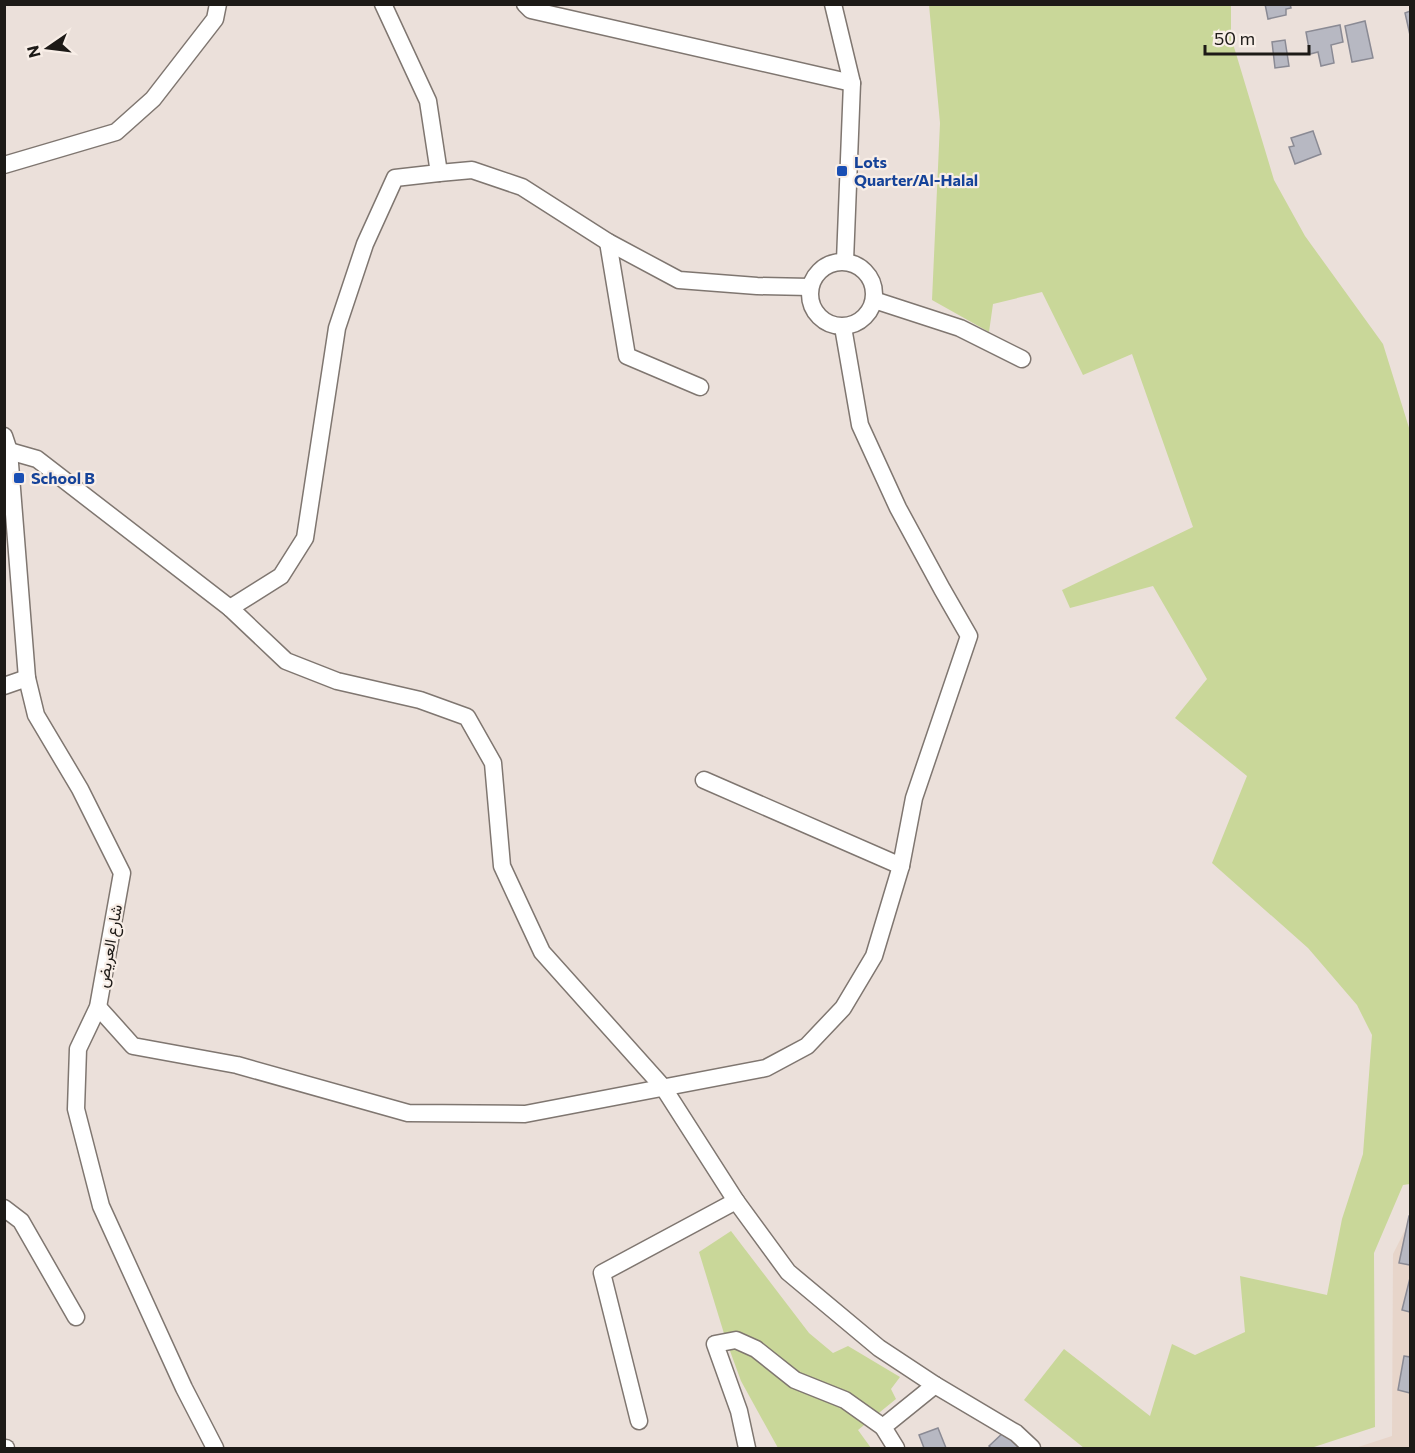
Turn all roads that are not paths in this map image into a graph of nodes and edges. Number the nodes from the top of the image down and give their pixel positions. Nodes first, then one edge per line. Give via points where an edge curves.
1 (218, 4) edge
2 (383, 4) edge
3 (525, 4) edge
4 (833, 4) edge
5 (852, 83) junction
6 (4, 165) edge
7 (439, 173) junction
8 (608, 242) junction
9 (845, 261) junction
10 (810, 287) junction
11 (874, 300) junction
12 (843, 327) junction
13 (1022, 359) dead end
14 (699, 387) dead end
15 (7, 444) edge
16 (230, 608) junction
17 (27, 678) junction
18 (4, 687) edge
19 (704, 780) dead end
20 (901, 866) junction
21 (98, 1007) junction
22 (663, 1087) junction
23 (736, 1202) junction
24 (4, 1208) edge
25 (76, 1317) dead end
26 (935, 1385) junction
27 (639, 1421) dead end
28 (883, 1427) junction
29 (215, 1449) edge
30 (747, 1449) edge
31 (896, 1449) edge
32 (1032, 1449) edge

1 - 6 street via 215,19 153,99 116,132
2 - 7 street via 428,101
3 - 5 street via 531,10
4 - 5 street
5 - 9 street
7 - 8 street via 472,170 522,187
7 - 16 street via 395,178 365,244 337,328 305,538 281,576
8 - 10 street via 679,280
8 - 14 street via 627,356
9 - 10 street via 819,271
9 - 11 street via 864,270 871,279
10 - 12 street via 809,297 817,315 833,326
11 - 12 street via 863,319
11 - 13 street via 960,328
12 - 20 street via 860,425 898,508 969,636 914,798
15 - 16 street via 37,459
15 - 17 street, شارع العريض
16 - 22 street via 286,661 337,681 420,700 467,717 493,763 502,866 542,952
17 - 18 street
17 - 21 street, شارع العريض via 36,715 80,789 122,873
19 - 20 street
20 - 22 street via 874,956 843,1008 807,1046 766,1068
21 - 22 street via 133,1046 237,1065 408,1113 525,1114
21 - 29 street, شارع العريض via 78,1049 76,1109 101,1206
22 - 23 street
23 - 26 street via 788,1272 879,1348
23 - 27 street via 602,1273
24 - 25 street via 21,1221
26 - 28 street
26 - 32 street via 1016,1433
28 - 30 street via 845,1400 795,1380 756,1349 736,1340 715,1344 739,1411
28 - 31 street

